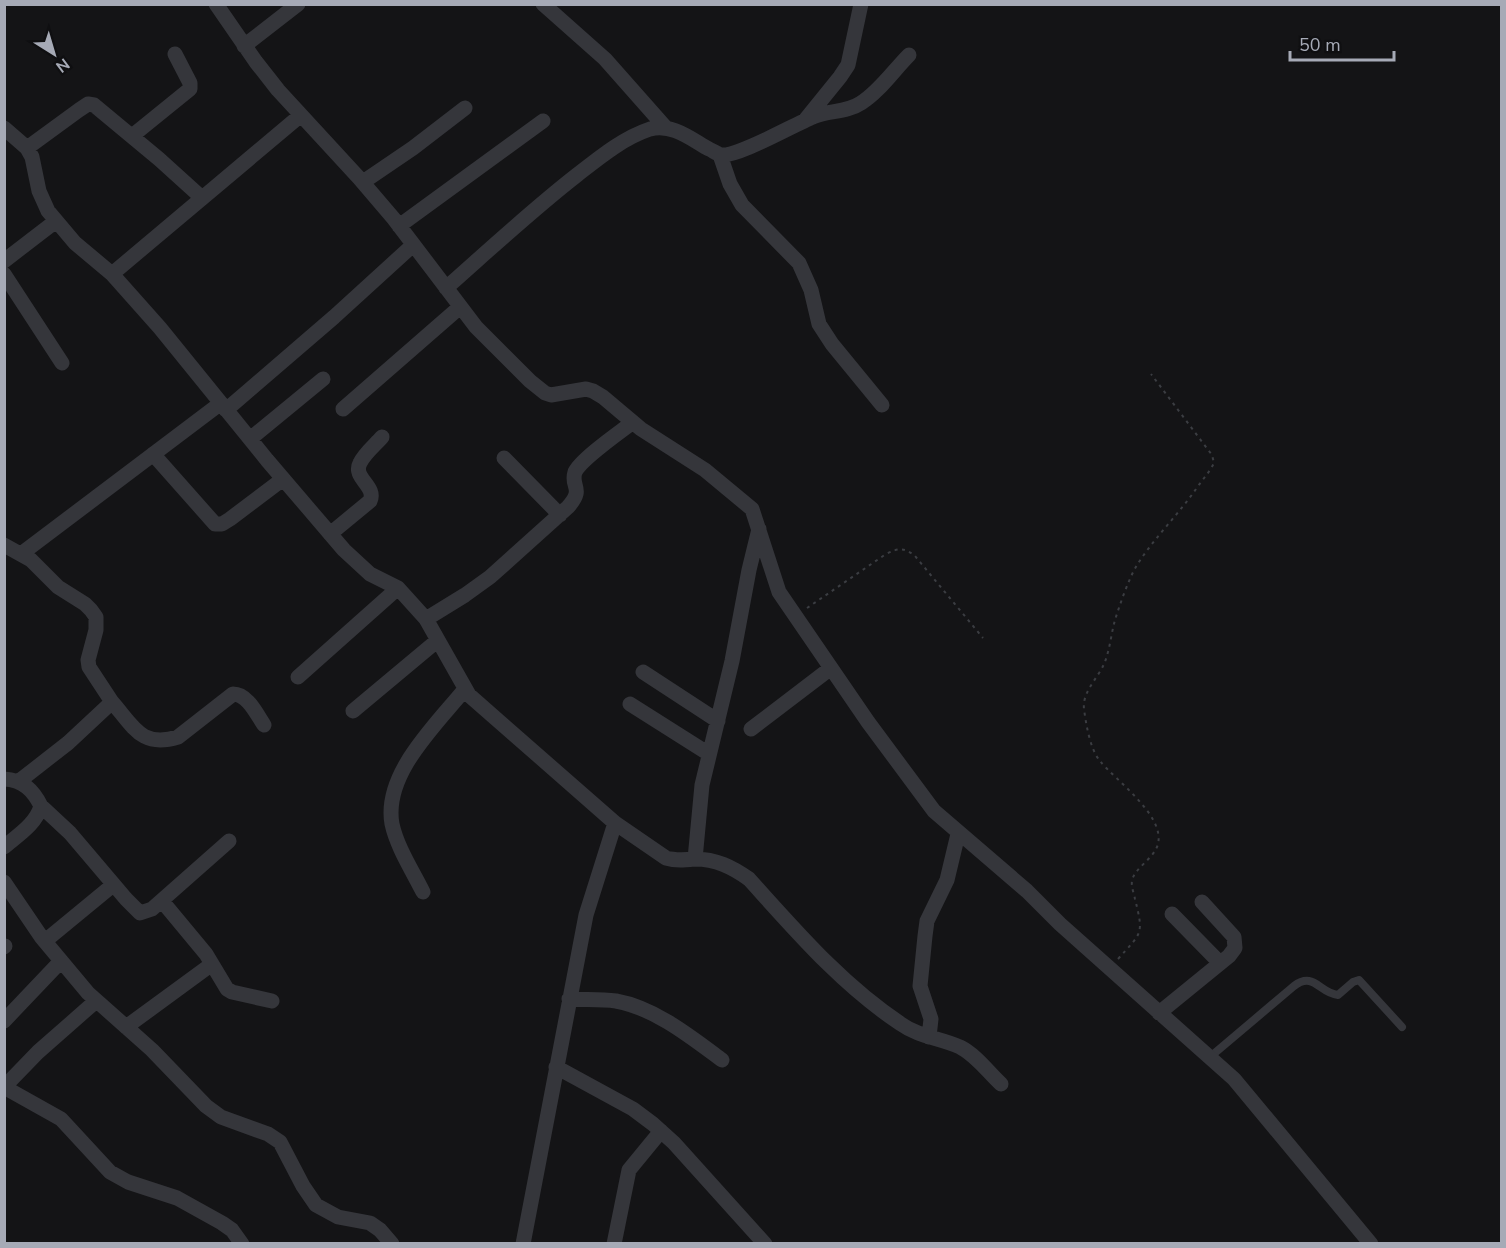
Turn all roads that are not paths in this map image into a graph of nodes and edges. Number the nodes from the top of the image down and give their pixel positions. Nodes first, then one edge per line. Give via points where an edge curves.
1 (298, 4) edge
2 (861, 4) edge
3 (217, 5) edge
4 (546, 5) edge
5 (244, 46) junction
6 (175, 54) dead end
7 (909, 55) dead end
8 (465, 108) dead end
9 (301, 115) junction
10 (543, 121) dead end
11 (804, 121) junction
12 (4, 128) edge
13 (666, 128) junction
14 (132, 136) junction
15 (27, 148) junction
16 (720, 155) junction
17 (363, 182) junction
18 (201, 197) junction
19 (56, 221) junction
20 (399, 226) junction
21 (414, 245) junction
22 (4, 261) edge
23 (4, 274) edge
24 (112, 274) junction
25 (446, 288) junction
26 (460, 307) junction
27 (62, 363) dead end
28 (323, 379) dead end
29 (882, 405) dead end
30 (224, 406) junction
31 (343, 409) dead end
32 (633, 422) junction
33 (382, 438) dead end
34 (250, 439) junction
35 (153, 454) junction
36 (504, 458) dead end
37 (283, 479) junction
38 (560, 515) junction
39 (759, 529) junction
40 (330, 534) junction
41 (11, 552) edge
42 (398, 588) junction
43 (426, 619) junction
44 (438, 640) junction
45 (831, 668) junction
46 (643, 672) dead end
47 (298, 677) dead end
48 (465, 689) junction
49 (112, 702) junction
50 (630, 704) dead end
51 (353, 711) dead end
52 (717, 721) junction
53 (264, 725) dead end
54 (751, 729) dead end
55 (709, 754) junction
56 (11, 780) edge
57 (41, 806) junction
58 (615, 823) junction
59 (958, 834) junction
60 (230, 841) dead end
61 (4, 846) edge
62 (695, 860) junction
63 (4, 882) edge
64 (113, 885) junction
65 (423, 892) dead end
66 (162, 901) junction
67 (1202, 902) dead end
68 (1172, 914) dead end
69 (45, 941) junction
70 (61, 961) junction
71 (1220, 963) junction
72 (212, 964) junction
73 (569, 999) junction
74 (96, 1001) junction
75 (272, 1001) dead end
76 (1159, 1013) junction
77 (4, 1021) edge
78 (126, 1027) junction
79 (1402, 1027) dead end
80 (929, 1037) junction
81 (1210, 1057) junction
82 (722, 1060) dead end
83 (556, 1067) junction
84 (1001, 1084) dead end
85 (5, 1086) edge
86 (661, 1131) junction
87 (526, 1242) edge
88 (242, 1244) edge
89 (393, 1244) edge
90 (614, 1244) edge
91 (765, 1244) edge
92 (1371, 1244) edge

1 - 5 street
2 - 11 street via 848,65
3 - 5 street
4 - 13 street via 605,58
5 - 9 street
6 - 14 street via 190,89
7 - 11 street via 860,104
8 - 17 street
9 - 17 street
9 - 18 street
10 - 20 street
11 - 16 street
12 - 15 street
13 - 16 street via 677,130
13 - 25 street via 632,136 597,159
14 - 15 street via 103,111 88,104
14 - 18 street
15 - 19 street via 42,200
16 - 29 street via 742,205 798,263 819,324
17 - 20 street
18 - 24 street
19 - 22 street
19 - 24 street
20 - 21 street
21 - 25 street
21 - 30 street via 334,317
23 - 27 street
24 - 30 street
25 - 26 street
26 - 31 street
26 - 32 street via 545,393 586,389 603,397
28 - 34 street
30 - 34 street
30 - 35 street
32 - 38 street via 582,462 574,478 578,492
32 - 39 street via 744,502 752,509
33 - 40 street via 357,469 371,491 370,501
34 - 37 street
35 - 37 street via 215,524 230,519
35 - 41 street
36 - 38 street
37 - 40 street
38 - 43 street via 490,577
39 - 45 street via 774,582
39 - 52 street
40 - 42 street via 362,568
41 - 49 street via 31,560 58,587 85,603 96,617 89,667
42 - 43 street
42 - 47 street
43 - 44 street
44 - 48 street
44 - 51 street
45 - 54 street
45 - 59 street via 919,793
46 - 52 street
48 - 58 street via 476,703
48 - 65 street via 401,771 393,798 395,835
49 - 53 street via 149,739 178,737 233,694 246,699
49 - 56 street via 68,743
50 - 55 street
52 - 55 street
55 - 62 street
56 - 57 street via 30,789
57 - 61 street via 39,815
57 - 64 street via 70,833
58 - 62 street via 666,858
58 - 73 street via 586,915
59 - 76 street via 1027,891
59 - 80 street via 947,880 927,921 920,986 931,1019
60 - 66 street
62 - 80 street via 716,861 749,879 830,966 900,1024
63 - 69 street
64 - 66 street via 140,913
64 - 69 street
66 - 72 street
67 - 71 street via 1236,943
68 - 71 street
69 - 70 street
70 - 74 street
70 - 77 street
71 - 76 street
72 - 75 street via 227,989
72 - 78 street
73 - 82 street via 606,1000 633,1006 679,1028
73 - 83 street
74 - 78 street
74 - 85 street
76 - 81 street
78 - 89 street via 220,1117 280,1142 316,1205 338,1217 370,1223
79 - 81 lane via 1359,980 1338,995 1303,980
80 - 84 street via 969,1052
81 - 92 street via 1243,1089
83 - 86 street via 633,1109
83 - 87 street
85 - 88 street via 61,1119 119,1178 177,1198 232,1230
86 - 90 street via 629,1170
86 - 91 street

